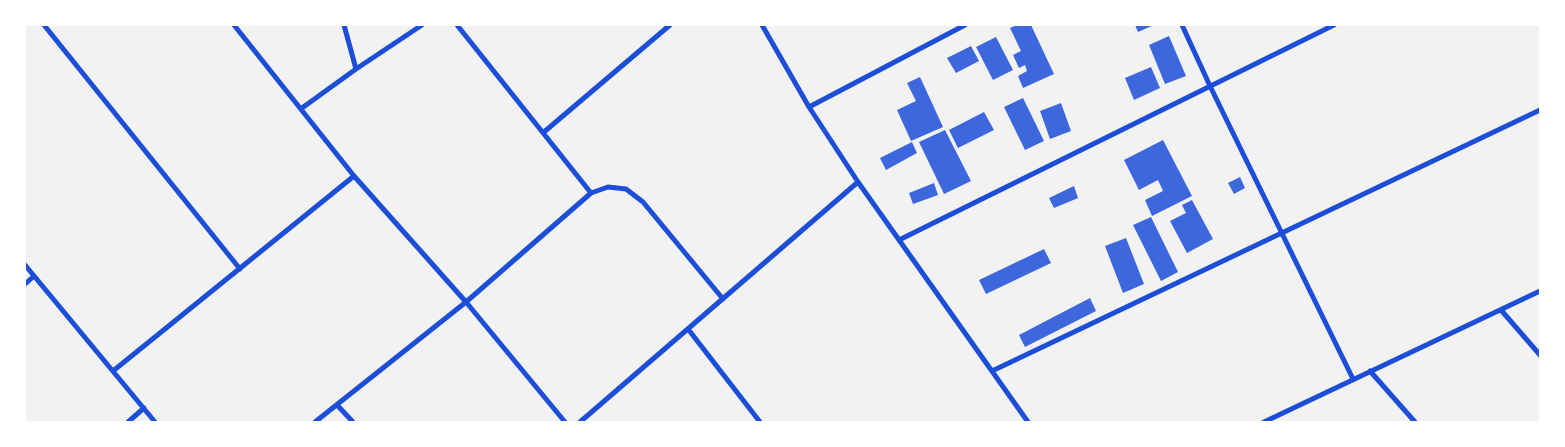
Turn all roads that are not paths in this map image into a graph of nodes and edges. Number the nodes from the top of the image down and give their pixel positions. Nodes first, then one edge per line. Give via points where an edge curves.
1 (44, 25) edge
2 (234, 25) edge
3 (344, 25) edge
4 (422, 25) edge
5 (457, 25) edge
6 (670, 25) edge
7 (762, 25) edge
8 (965, 25) edge
9 (1182, 25) edge
10 (1334, 25) edge
11 (356, 69) junction
12 (1210, 86) junction
13 (809, 107) junction
14 (302, 108) junction
15 (1540, 110) edge
16 (544, 132) junction
17 (354, 176) junction
18 (858, 182) junction
19 (591, 193) junction
20 (1283, 232) junction
21 (899, 240) junction
22 (25, 265) edge
23 (240, 269) junction
24 (34, 276) junction
25 (25, 284) edge
26 (1540, 290) edge
27 (722, 299) junction
28 (466, 302) junction
29 (1501, 310) junction
30 (688, 329) junction
31 (1540, 354) edge
32 (992, 371) junction
33 (1370, 371) junction
34 (113, 372) junction
35 (1353, 379) junction
36 (337, 405) junction
37 (144, 408) junction
38 (128, 422) edge
39 (155, 422) edge
40 (315, 422) edge
41 (353, 422) edge
42 (565, 422) edge
43 (580, 422) edge
44 (760, 422) edge
45 (1028, 422) edge
46 (1264, 422) edge
47 (1414, 422) edge

1 - 23 street
2 - 14 street
3 - 11 street
4 - 11 street
5 - 16 street
6 - 16 street
7 - 13 street
8 - 13 street
9 - 12 street
10 - 12 street
11 - 14 street
12 - 20 street
12 - 21 street
13 - 18 street
14 - 17 street
15 - 20 street
16 - 19 street
17 - 23 street
17 - 28 street
18 - 21 street
18 - 27 street
19 - 27 street via 608,187 626,189 642,202
19 - 28 street
20 - 32 street
20 - 35 street
21 - 32 street
22 - 24 street
23 - 34 street
24 - 25 street
24 - 34 street
26 - 29 street
27 - 30 street
28 - 36 street
28 - 42 street
29 - 31 street
29 - 33 street
30 - 43 street
30 - 44 street
32 - 45 street
33 - 35 street
33 - 47 street
34 - 37 street
35 - 46 street
36 - 40 street
36 - 41 street
37 - 38 street
37 - 39 street

